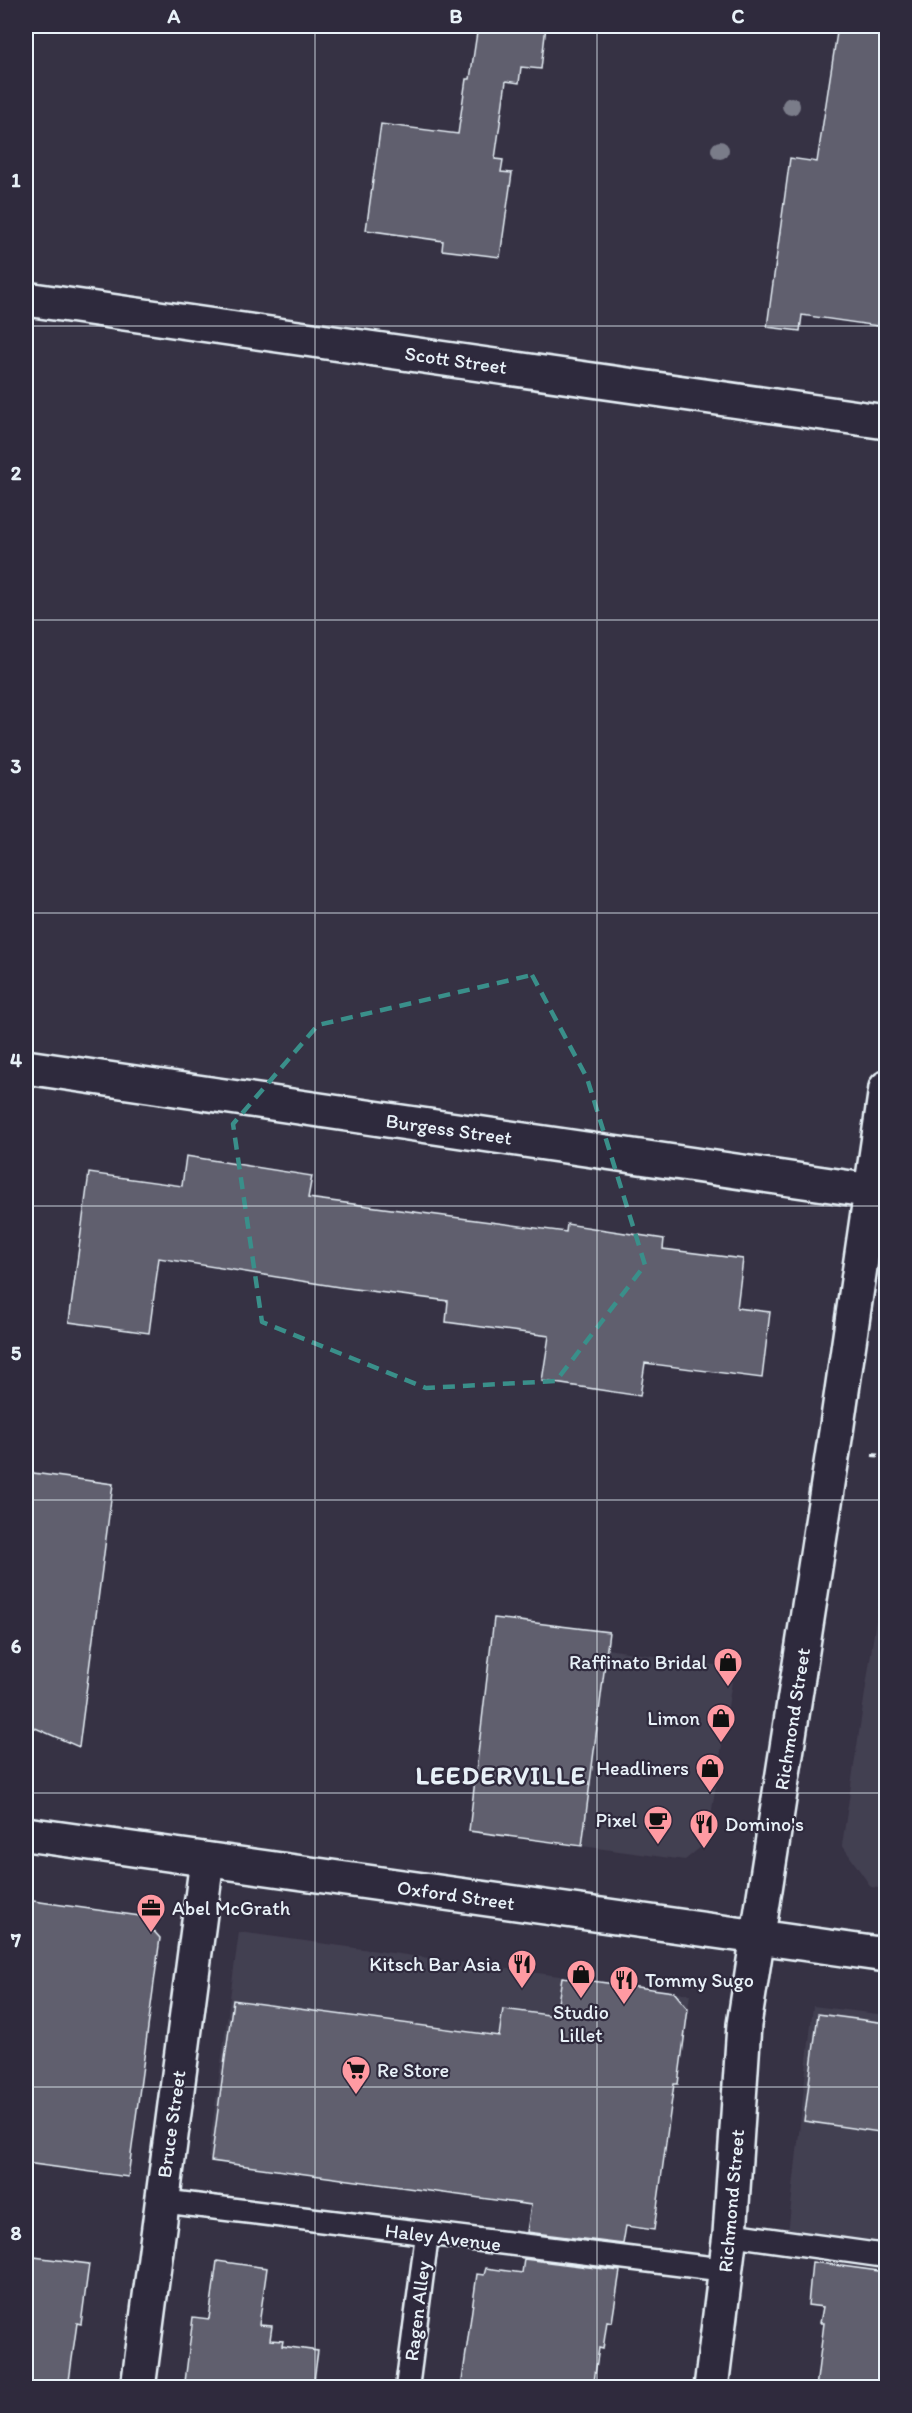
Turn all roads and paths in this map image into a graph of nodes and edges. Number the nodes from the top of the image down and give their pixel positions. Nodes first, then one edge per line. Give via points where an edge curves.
1 (26, 299) edge
2 (886, 422) edge
3 (26, 1067) edge
4 (886, 1088) edge
5 (872, 1191) junction
6 (26, 1834) edge
7 (207, 1860) junction
8 (758, 1936) junction
9 (886, 1955) edge
10 (161, 2201) junction
11 (730, 2234) junction
12 (426, 2235) junction
13 (886, 2256) edge
14 (726, 2270) junction
15 (138, 2388) edge
16 (407, 2388) edge
17 (711, 2388) edge

1 - 2 street, Scott Street
3 - 5 street, Burgess Street
4 - 5 street, Richmond Street
5 - 8 street, Richmond Street
6 - 7 street, Oxford Street
7 - 8 street, Oxford Street
7 - 10 street, Bruce Street
8 - 9 street, Oxford Street
8 - 11 street, Richmond Street via 744,2025
10 - 12 lane, Haley Avenue
10 - 15 street, Bruce Street
11 - 13 lane
11 - 14 street, Richmond Street
12 - 14 lane, Haley Avenue
12 - 16 lane, Ragen Alley
14 - 17 street, Richmond Street

